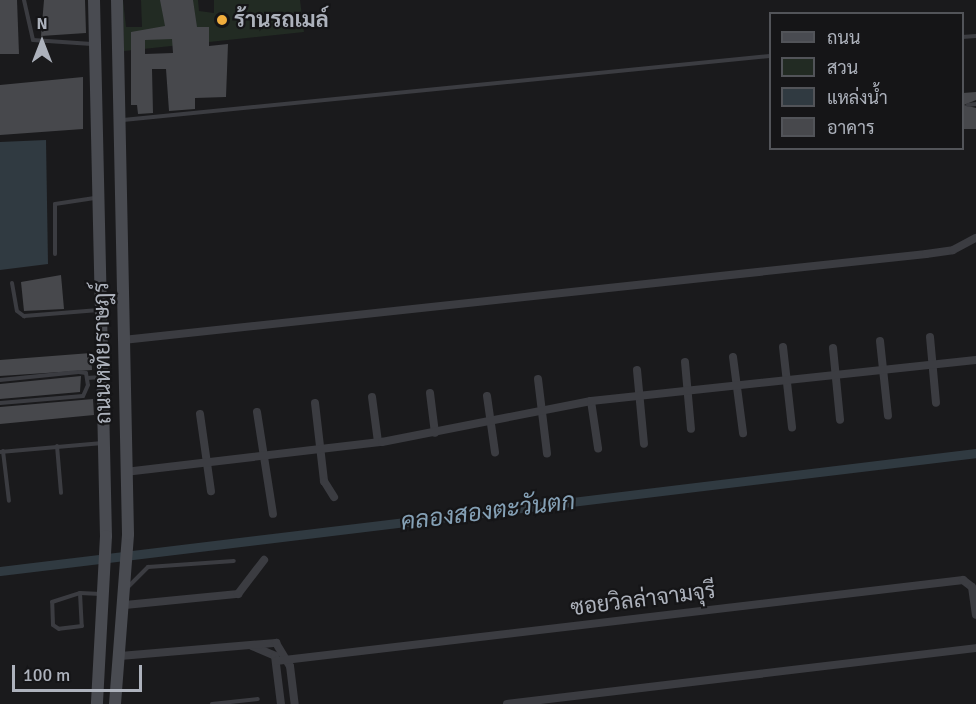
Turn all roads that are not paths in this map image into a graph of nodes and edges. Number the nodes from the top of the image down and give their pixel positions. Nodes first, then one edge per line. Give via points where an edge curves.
1 (24, 0) edge
2 (94, 0) edge
3 (117, 0) edge
4 (94, 44) junction
5 (769, 56) edge
6 (968, 105) dead end
7 (976, 105) edge
8 (119, 120) junction
9 (98, 198) junction
10 (976, 238) edge
11 (55, 254) dead end
12 (12, 283) dead end
13 (100, 310) junction
14 (930, 337) dead end
15 (123, 340) junction
16 (880, 341) dead end
17 (783, 347) dead end
18 (833, 348) dead end
19 (733, 357) dead end
20 (976, 360) edge
21 (684, 362) dead end
22 (932, 364) junction
23 (883, 367) junction
24 (637, 370) dead end
25 (836, 374) junction
26 (102, 377) junction
27 (87, 378) junction
28 (538, 379) dead end
29 (0, 380) edge
30 (786, 380) junction
31 (738, 386) junction
32 (687, 391) junction
33 (430, 393) dead end
34 (487, 396) dead end
35 (640, 396) junction
36 (372, 397) dead end
37 (591, 401) junction
38 (0, 403) edge
39 (315, 403) dead end
40 (936, 403) dead end
41 (542, 410) junction
42 (257, 412) dead end
43 (200, 414) dead end
44 (888, 416) dead end
45 (840, 420) dead end
46 (490, 422) junction
47 (792, 427) dead end
48 (692, 429) dead end
49 (435, 433) junction
50 (743, 433) dead end
51 (378, 442) junction
52 (103, 443) junction
53 (644, 444) dead end
54 (57, 446) junction
55 (598, 448) dead end
56 (321, 449) junction
57 (2, 452) edge
58 (495, 452) dead end
59 (547, 453) dead end
60 (263, 456) junction
61 (207, 462) junction
62 (125, 472) junction
63 (211, 492) dead end
64 (61, 493) dead end
65 (334, 497) dead end
66 (9, 501) dead end
67 (273, 514) dead end
68 (264, 560) dead end
69 (234, 561) dead end
70 (127, 585) junction
71 (105, 589) junction
72 (80, 593) junction
73 (125, 606) junction
74 (976, 615) edge
75 (246, 644) junction
76 (976, 648) edge
77 (120, 656) junction
78 (288, 659) junction
79 (276, 661) junction
80 (258, 699) dead end
81 (97, 704) edge
82 (116, 704) edge
83 (212, 704) edge
84 (281, 704) edge
85 (296, 704) edge
86 (507, 704) edge

1 - 4 lane via 33,40
2 - 4 main road, ถนนหทัยราษฎร์
3 - 8 main road, ถนนหทัยราษฎร์
4 - 9 main road, ถนนหทัยราษฎร์
5 - 8 lane
6 - 7 lane
8 - 15 main road, ถนนหทัยราษฎร์
9 - 11 lane via 55,204
9 - 13 main road, ถนนหทัยราษฎร์
10 - 15 street via 953,250 905,256
12 - 13 lane via 17,311 24,316
13 - 26 main road, ถนนหทัยราษฎร์
14 - 22 street
15 - 62 main road, ถนนหทัยราษฎร์
16 - 23 street
17 - 30 street
18 - 25 street
19 - 31 street
20 - 22 street
21 - 32 street
22 - 23 street
22 - 40 street
23 - 25 street
23 - 44 street
24 - 35 street
25 - 30 street
25 - 45 street
26 - 27 lane
26 - 52 main road, ถนนหทัยราษฎร์
27 - 29 lane via 79,372
27 - 38 lane via 83,396
28 - 41 street
30 - 31 street
30 - 47 street
31 - 32 street
31 - 50 street
32 - 35 street
32 - 48 street
33 - 49 street
34 - 46 street
35 - 37 street
35 - 53 street
36 - 51 street
37 - 41 street
37 - 55 street
39 - 56 street
41 - 46 street
41 - 59 street
42 - 60 street
43 - 61 street
46 - 49 street
46 - 58 street
49 - 51 street
51 - 56 street
52 - 54 lane
52 - 71 main road, ถนนหทัยราษฎร์
54 - 57 lane
54 - 64 lane
56 - 60 street
56 - 65 street via 324,481
57 - 66 lane
60 - 61 street
60 - 67 street
61 - 62 street
61 - 63 street
62 - 70 main road, ถนนหทัยราษฎร์
68 - 73 street via 238,594
69 - 70 lane via 148,567
70 - 73 main road, ถนนหทัยราษฎร์
71 - 72 lane
71 - 81 main road, ถนนหทัยราษฎร์
72 - 72 lane via 51,602 53,624 59,629 82,626
73 - 77 main road, ถนนหทัยราษฎร์
74 - 78 street, ซอยวิลล่าจามจุรี via 972,587 963,580
75 - 77 street
75 - 78 street via 276,643
75 - 79 street via 272,654
76 - 86 street
77 - 82 main road, ถนนหทัยราษฎร์
78 - 79 street, ซอยวิลล่าจามจุรี
78 - 85 street
79 - 84 street
80 - 83 lane

